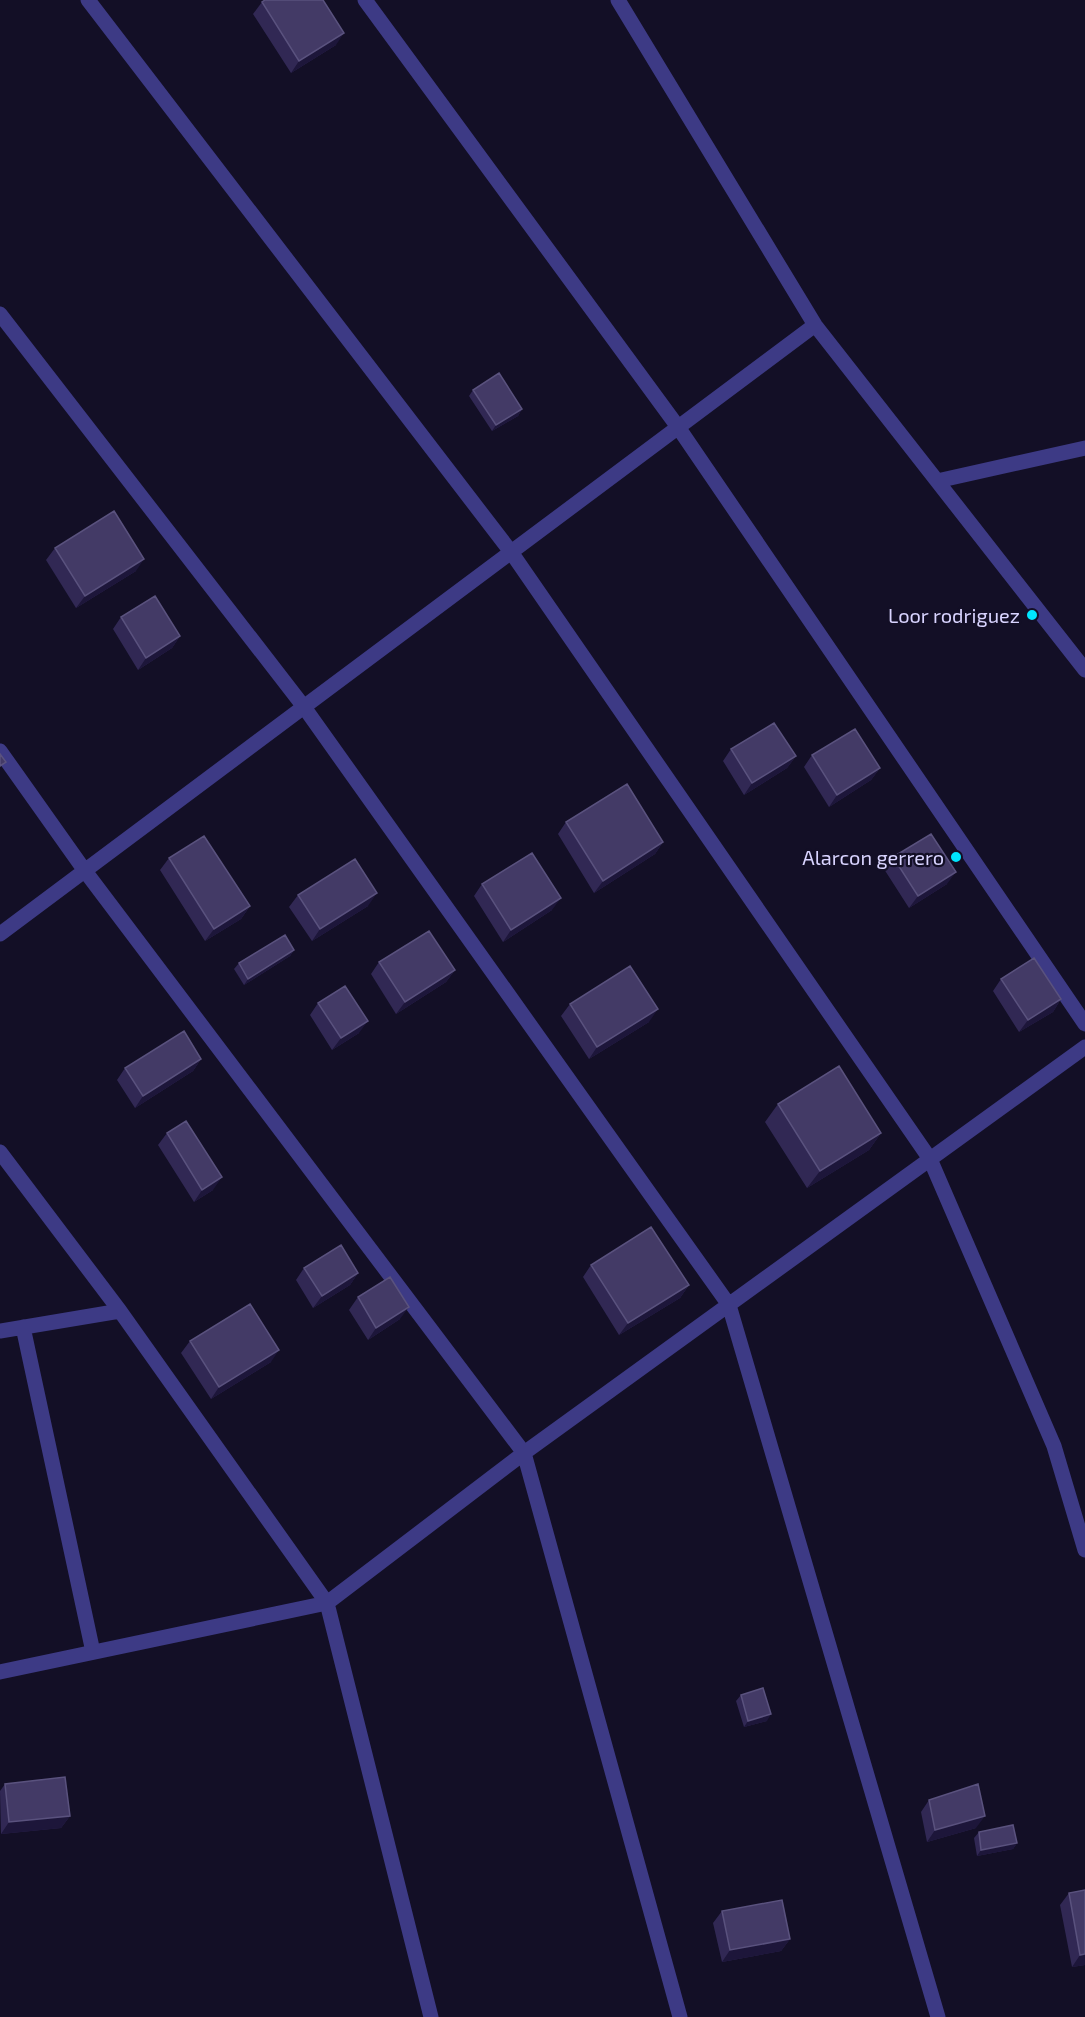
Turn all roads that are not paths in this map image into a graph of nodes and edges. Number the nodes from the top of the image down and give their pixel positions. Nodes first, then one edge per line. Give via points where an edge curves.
1 (88, 0) edge
2 (365, 0) edge
3 (618, 0) edge
4 (0, 314) edge
5 (815, 325) junction
6 (678, 428) junction
7 (1085, 448) edge
8 (937, 481) junction
9 (511, 552) junction
10 (1085, 670) edge
11 (304, 707) junction
12 (0, 751) edge
13 (85, 871) junction
14 (0, 934) edge
15 (1085, 1024) edge
16 (1085, 1047) edge
17 (0, 1152) edge
18 (930, 1159) junction
19 (729, 1305) junction
20 (120, 1311) junction
21 (23, 1327) junction
22 (0, 1331) edge
23 (524, 1453) junction
24 (1085, 1550) edge
25 (327, 1603) junction
26 (93, 1652) junction
27 (0, 1672) edge
28 (431, 2017) edge
29 (680, 2017) edge
30 (938, 2017) edge

1 - 9 street
2 - 6 street
3 - 5 street
4 - 11 street
5 - 6 street
5 - 8 street
6 - 9 street
6 - 15 street
7 - 8 street
8 - 10 street
9 - 11 street
9 - 18 street
11 - 13 street
11 - 19 street
12 - 13 street
13 - 14 street
13 - 23 street
16 - 18 street
17 - 20 street
18 - 19 street
18 - 24 street via 1054,1446
19 - 23 street
19 - 30 street
20 - 21 street
20 - 25 street
21 - 22 street
21 - 26 street
23 - 25 street
23 - 29 street
25 - 26 street
25 - 28 street
26 - 27 street

